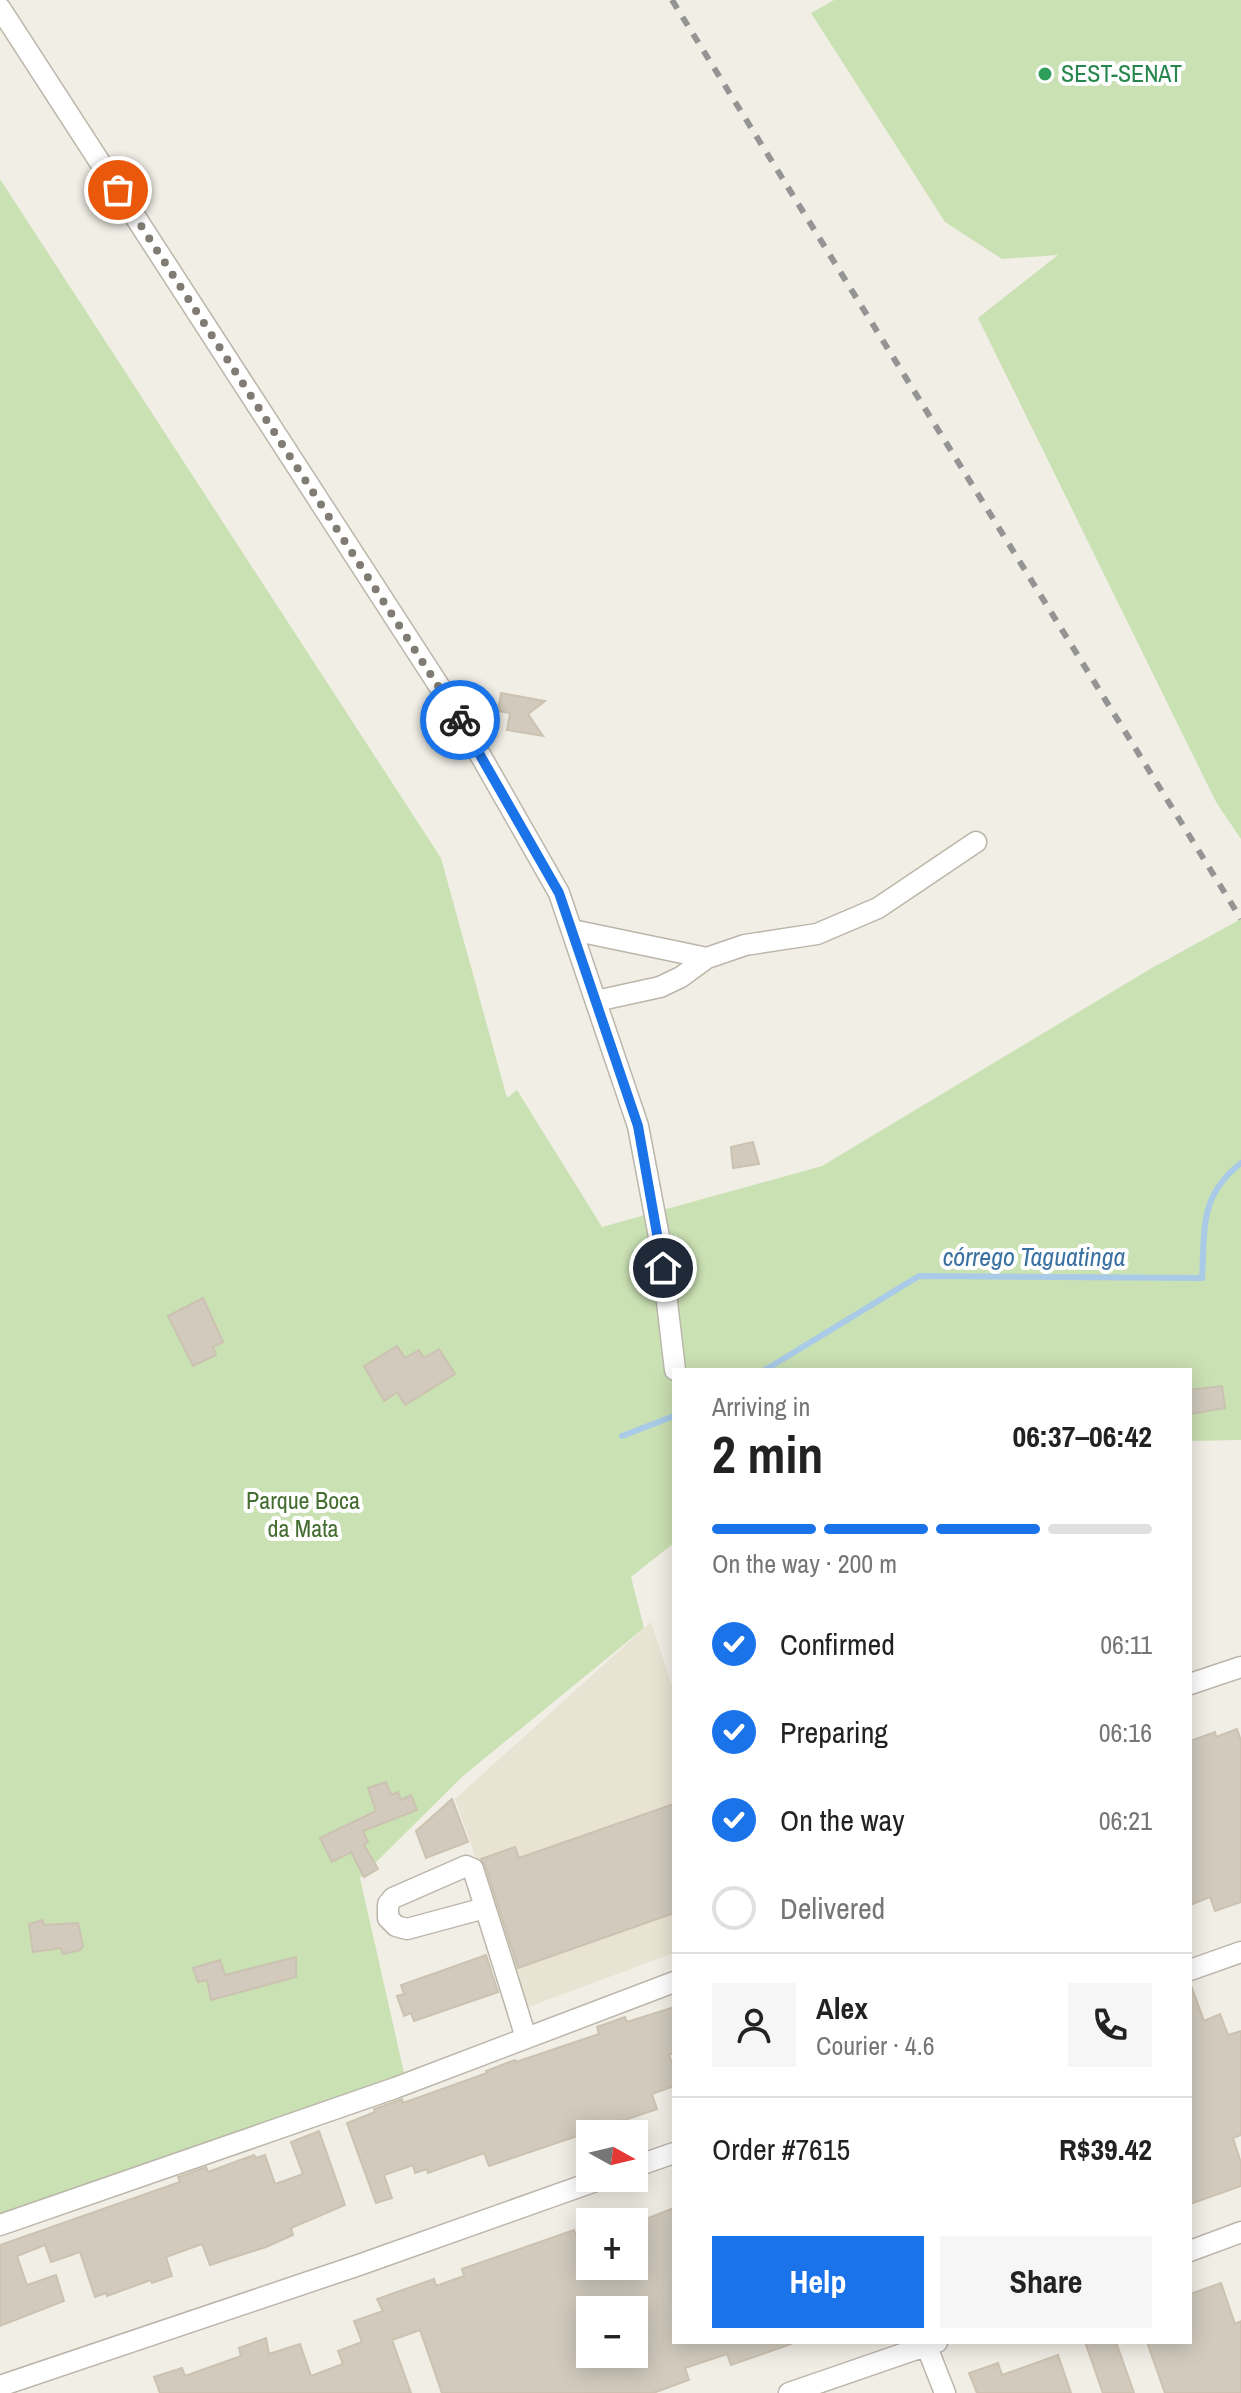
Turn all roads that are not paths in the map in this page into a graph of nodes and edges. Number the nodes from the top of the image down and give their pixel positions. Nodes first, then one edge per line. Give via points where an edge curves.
1 (0, 8) edge
2 (976, 842) dead end
3 (572, 930) junction
4 (707, 958) junction
5 (596, 1001) junction
6 (675, 1368) edge
7 (1241, 1667) edge
8 (1192, 1683) edge
9 (485, 1908) junction
10 (1241, 1952) edge
11 (1192, 1969) edge
12 (672, 1983) edge
13 (526, 2038) junction
14 (672, 2154) edge
15 (648, 2162) edge
16 (576, 2188) edge
17 (0, 2225) edge
18 (1241, 2232) edge
19 (1192, 2250) edge
20 (927, 2344) edge
21 (930, 2344) edge
22 (0, 2386) edge
23 (789, 2393) edge
24 (945, 2393) edge

1 - 3 street via 454,709 559,893
2 - 4 street via 878,908 817,934 745,945
3 - 4 street
3 - 5 street
4 - 5 street via 660,987
5 - 6 street via 638,1126 660,1242
7 - 8 street
9 - 9 street via 407,1929 388,1918 393,1898 466,1866 473,1869
9 - 13 street
10 - 11 street
12 - 13 street
13 - 17 street
14 - 15 street
16 - 22 street
18 - 19 street
20 - 23 street
21 - 24 street

